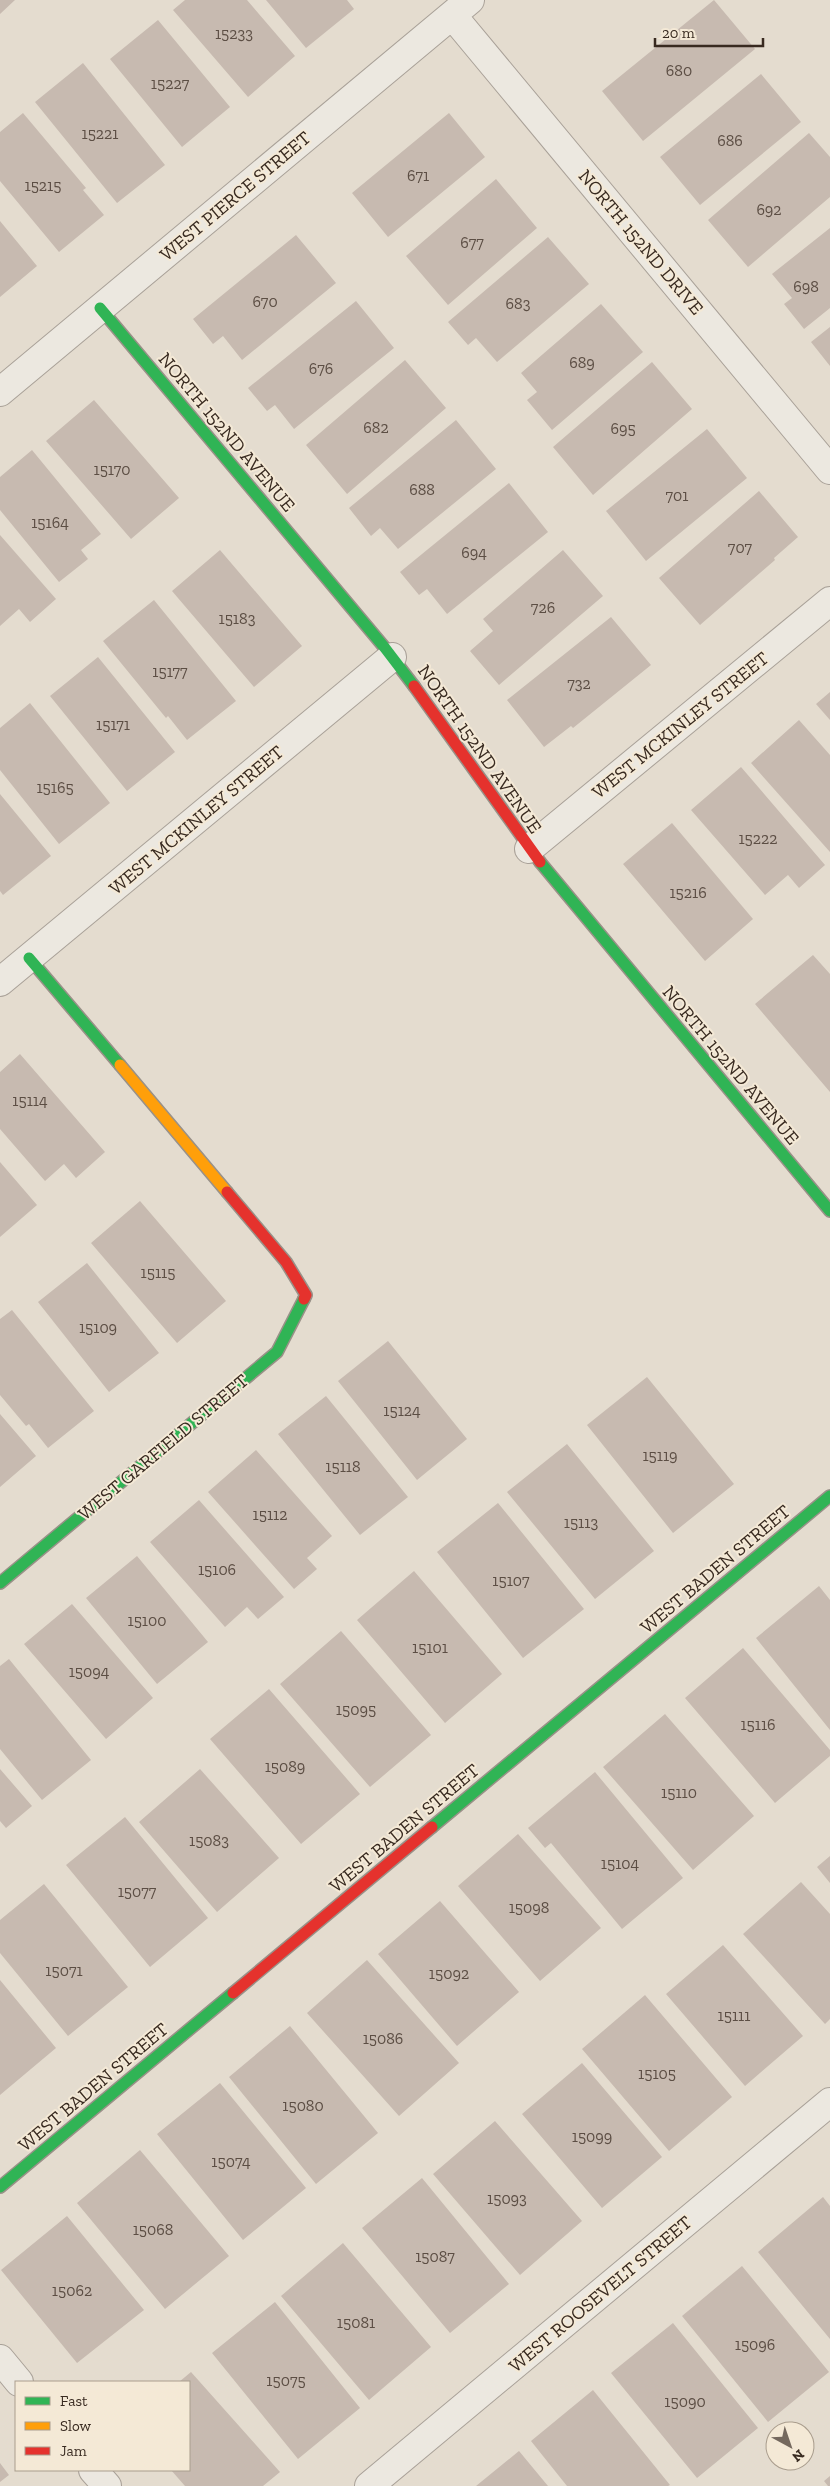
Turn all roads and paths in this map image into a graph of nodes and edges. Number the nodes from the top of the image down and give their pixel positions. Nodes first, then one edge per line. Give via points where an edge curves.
1 (461, 7) edge
2 (100, 308) junction
3 (0, 392) edge
4 (830, 470) edge
5 (830, 601) edge
6 (392, 657) junction
7 (529, 849) junction
8 (29, 958) junction
9 (0, 982) edge
10 (829, 1208) edge
11 (830, 1496) edge
12 (0, 1583) edge
13 (830, 2102) edge
14 (0, 2187) edge
15 (0, 2359) edge
16 (18, 2381) edge
17 (94, 2471) edge
18 (107, 2486) edge
19 (369, 2486) edge

1 - 2 street, WEST PIERCE STREET
1 - 4 street, NORTH 152ND DRIVE
2 - 3 street, WEST PIERCE STREET
2 - 6 street, NORTH 152ND AVENUE
5 - 7 street, WEST MCKINLEY STREET
6 - 7 street, NORTH 152ND AVENUE
6 - 8 street, WEST MCKINLEY STREET
7 - 10 street, NORTH 152ND AVENUE
8 - 9 street, WEST MCKINLEY STREET
8 - 12 street, WEST GARFIELD STREET via 286,1262 306,1295 277,1352
11 - 14 street, WEST BADEN STREET
13 - 19 street, WEST ROOSEVELT STREET
15 - 16 street
17 - 18 street

